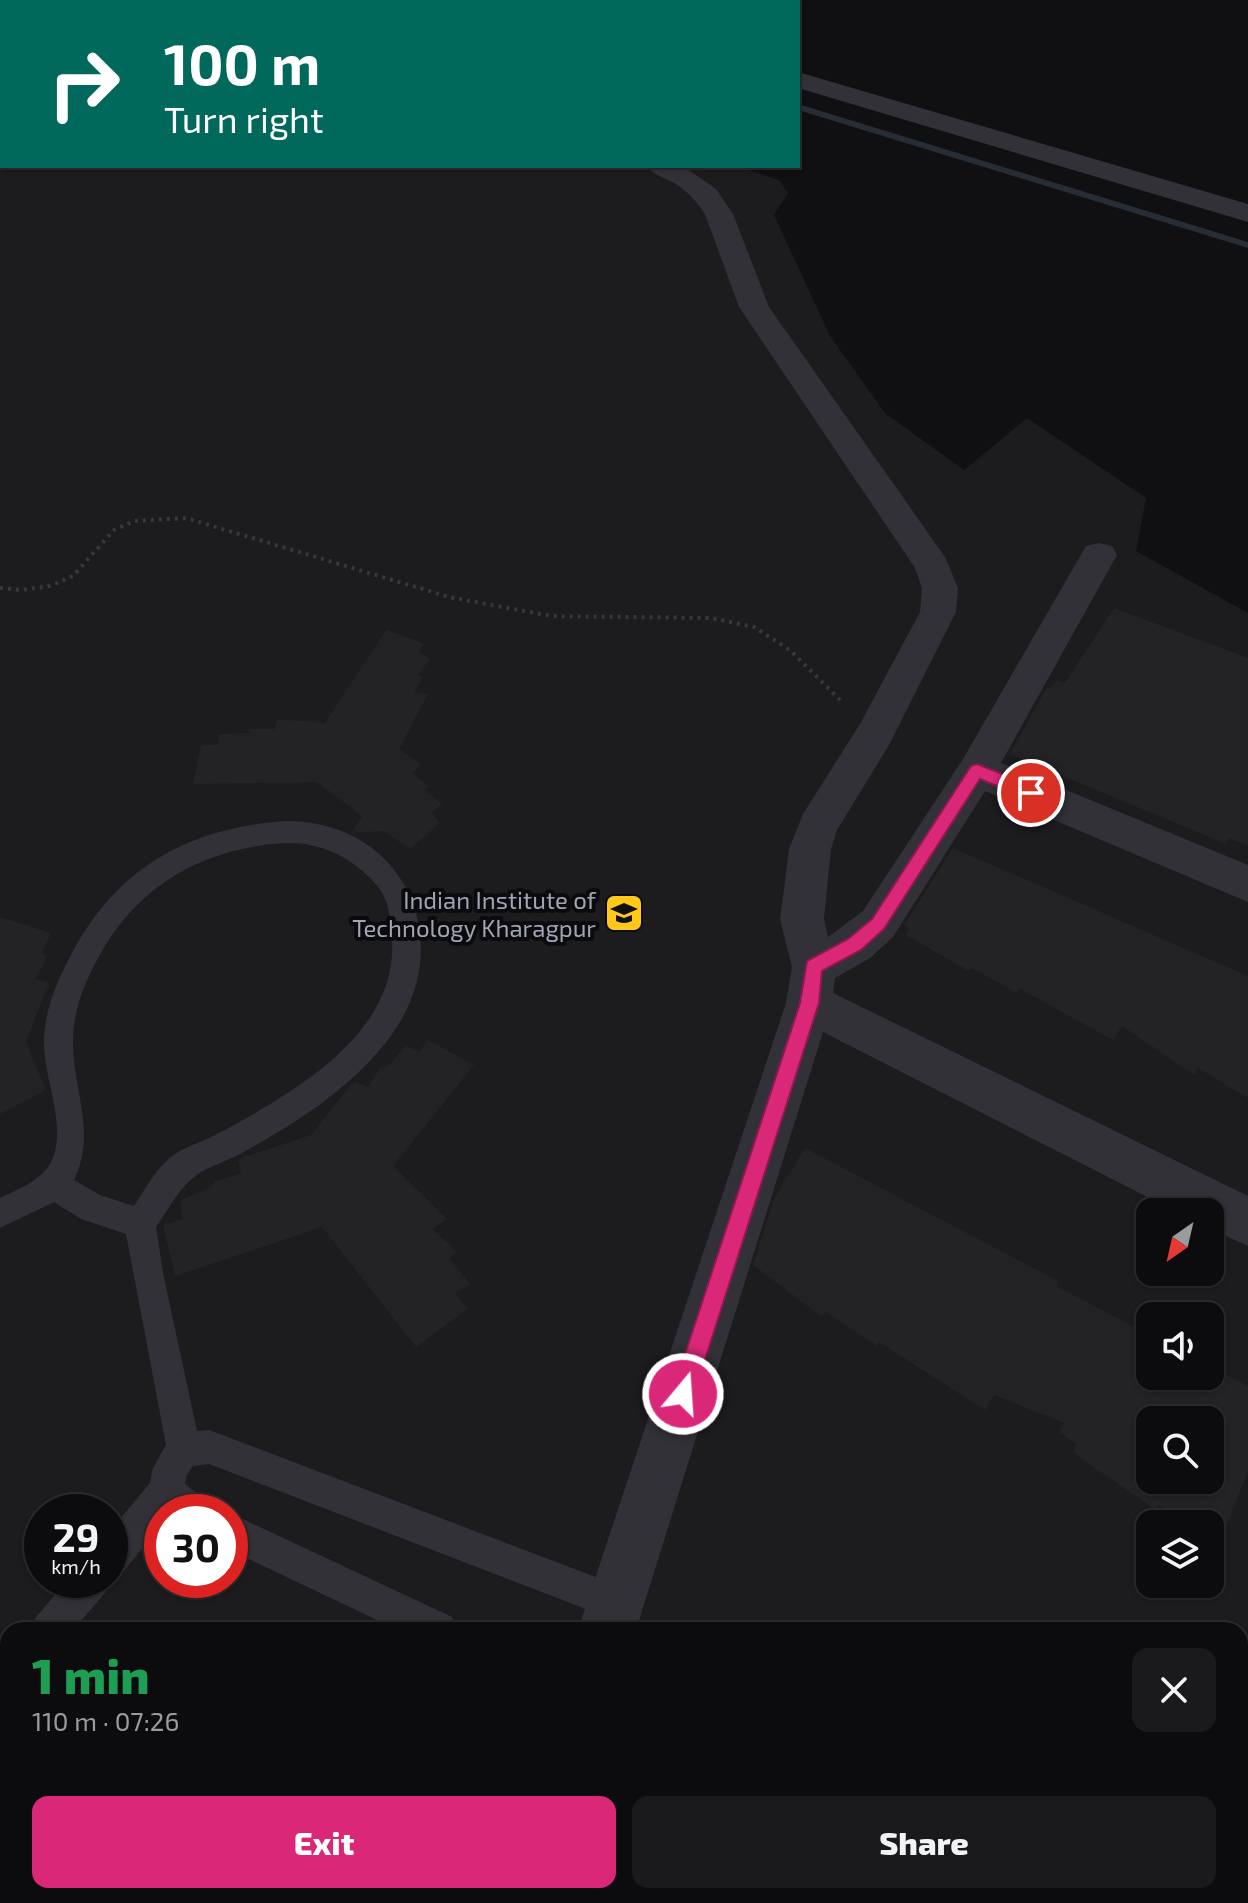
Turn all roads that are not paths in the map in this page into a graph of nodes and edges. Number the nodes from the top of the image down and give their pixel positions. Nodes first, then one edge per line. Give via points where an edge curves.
1 (800, 81) edge
2 (665, 168) edge
3 (1248, 213) edge
4 (1099, 555) dead end
5 (977, 770) junction
6 (1248, 884) edge
7 (812, 985) junction
8 (54, 1185) junction
9 (0, 1213) edge
10 (1248, 1222) edge
11 (140, 1223) junction
12 (184, 1450) junction
13 (177, 1494) edge
14 (144, 1530) edge
15 (248, 1540) edge
16 (128, 1544) edge
17 (77, 1598) edge
18 (612, 1616) edge
19 (56, 1622) edge
20 (422, 1622) edge

1 - 3 street
2 - 7 street via 706,195 719,214 754,307 932,566 940,588 938,612 810,849 802,919
4 - 5 street
5 - 6 street
5 - 7 street via 878,924
7 - 10 street
7 - 18 street
8 - 9 lane
8 - 11 lane via 92,1208
8 - 11 lane via 66,1166 71,1141 57,1058 59,1026 69,988 110,912 172,860 204,845 300,829 340,842 391,878 405,917 406,967 392,1007 365,1048 327,1082 231,1144 180,1169
11 - 12 lane
12 - 13 lane via 170,1468
12 - 18 lane via 209,1447
14 - 16 lane
15 - 20 lane
17 - 19 lane

